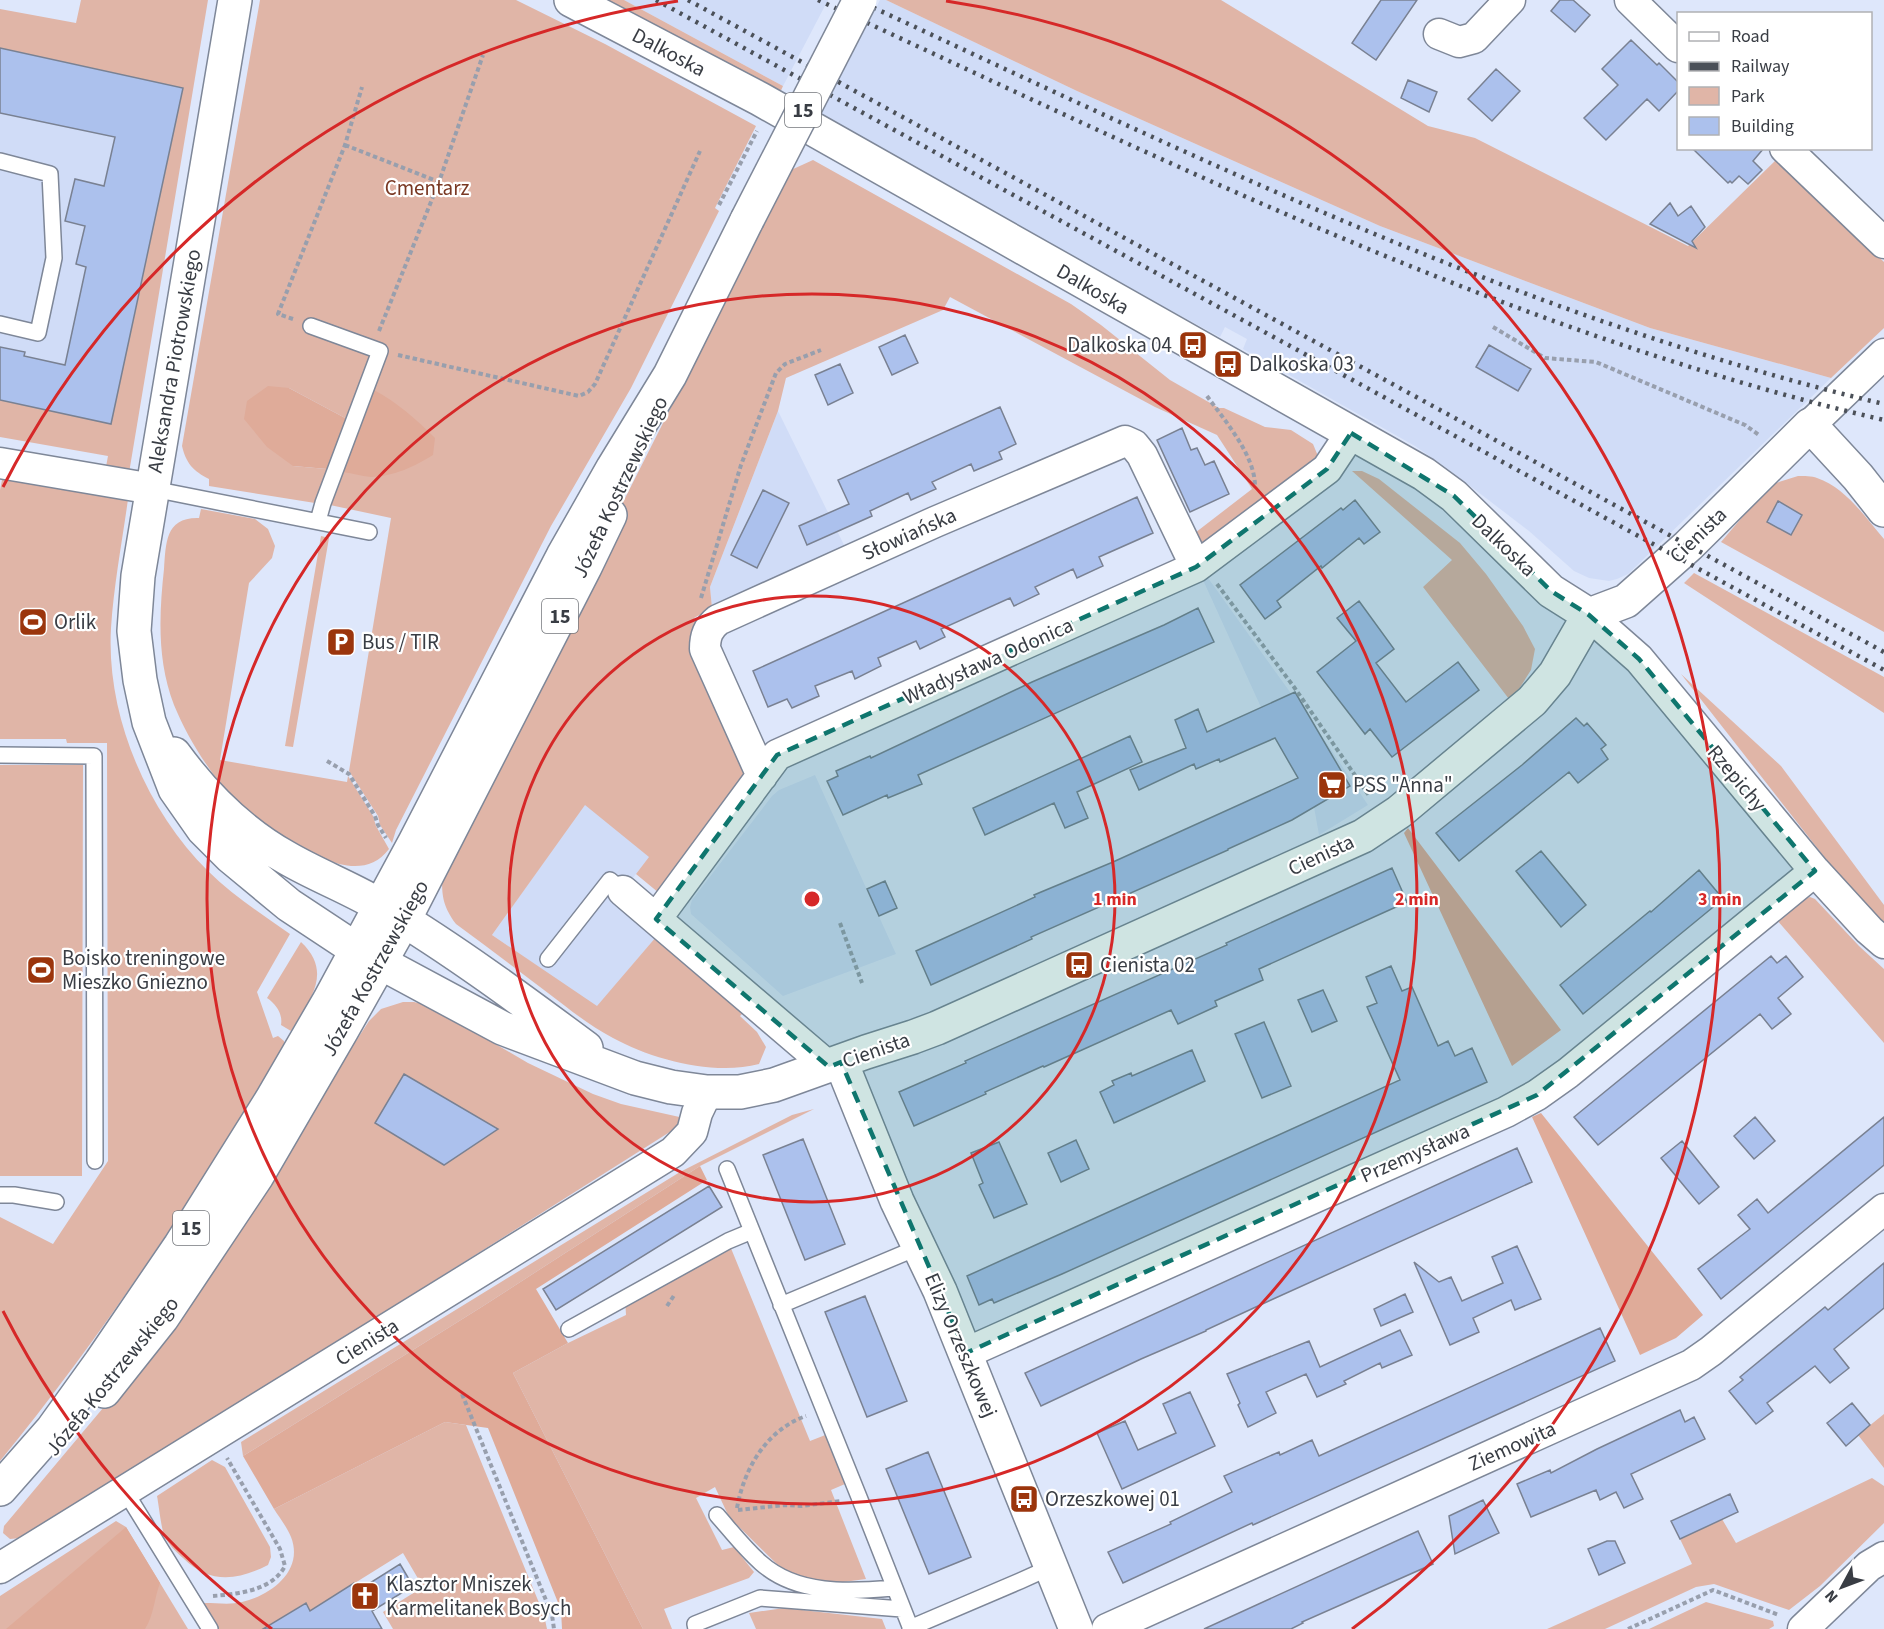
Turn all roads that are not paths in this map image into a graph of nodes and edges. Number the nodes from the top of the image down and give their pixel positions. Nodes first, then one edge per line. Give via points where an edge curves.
1 (235, 0) edge
2 (571, 0) edge
3 (860, 0) edge
4 (1510, 0) edge
5 (1630, 0) edge
6 (1439, 34) dead end
7 (1677, 46) edge
8 (1787, 150) edge
9 (0, 161) edge
10 (1884, 243) edge
11 (0, 324) edge
12 (311, 326) road end
13 (1884, 354) edge
14 (1810, 425) junction
15 (1351, 433) junction
16 (0, 463) edge
17 (153, 489) junction
18 (1884, 510) edge
19 (318, 521) junction
20 (369, 532) dead end
21 (1206, 575) junction
22 (1589, 615) junction
23 (149, 722) junction
24 (0, 755) edge
25 (762, 776) junction
26 (1815, 871) junction
27 (622, 891) joint
28 (392, 913) junction
29 (656, 919) junction
30 (1884, 943) edge
31 (368, 957) junction
32 (548, 959) dead end
33 (835, 1064) junction
34 (617, 1071) junction
35 (707, 1092) junction
36 (95, 1161) dead end
37 (727, 1169) dead end
38 (0, 1195) edge
39 (56, 1202) dead end
40 (1884, 1209) edge
41 (752, 1231) junction
42 (919, 1247) junction
43 (781, 1305) junction
44 (569, 1329) dead end
45 (966, 1353) junction
46 (0, 1489) edge
47 (125, 1491) junction
48 (0, 1512) edge
49 (717, 1515) dead end
50 (1884, 1557) edge
51 (1051, 1567) junction
52 (0, 1568) edge
53 (893, 1588) junction
54 (902, 1609) junction
55 (1805, 1627) edge
56 (910, 1628) edge
57 (210, 1629) edge
58 (696, 1629) edge
59 (1076, 1629) edge
60 (1107, 1629) edge

1 - 17 street, Aleksandra Piotrowskiego
2 - 15 street, Dalkoska via 760,99
3 - 28 street, Józefa Kostrzewskiego / 15, bridge via 670,375 650,431 585,567
4 - 6 street via 1474,38 1459,42
5 - 7 street
8 - 10 street
9 - 11 lane via 50,174 54,258 38,333
12 - 19 lane via 376,350
13 - 14 street
14 - 18 street
14 - 22 street, Cienista via 1688,546 1626,601
15 - 21 street, Władysława Odonica via 1327,469 1250,527
15 - 22 street, Dalkoska via 1424,474 1454,496 1551,591
16 - 17 street
17 - 19 lane
17 - 23 street, Aleksandra Piotrowskiego via 138,576 134,631
19 - 20 lane
21 - 25 street, Władysława Odonica via 777,755
21 - 25 street, Słowiańska via 1142,455 1125,441 914,531 709,627 705,649
22 - 26 street, Rzepichy via 1639,658
22 - 33 street, Cienista via 1555,674 1532,701 1399,812 1363,836 937,1028
23 - 28 street, Aleksandra Piotrowskiego via 190,776 248,832 285,857
23 - 31 street, Aleksandra Piotrowskiego via 175,789 203,830 262,884
24 - 36 lane via 94,756
25 - 29 street, Władysława Odonica
26 - 30 street, Rzepichy
26 - 45 street, Przemysława via 1537,1095
27 - 29 street
27 - 32 lane via 610,880
28 - 31 street, Józefa Kostrzewskiego / 15
28 - 34 street, Cienista via 462,957
29 - 33 street
31 - 34 street, Cienista via 502,1028
31 - 46 street, Józefa Kostrzewskiego / 15 via 173,1255 52,1430
31 - 48 street, Józefa Kostrzewskiego / 15 via 257,1176 162,1318
33 - 35 street, Cienista via 774,1085 740,1092
33 - 42 street, Elizy Orzeszkowej
34 - 35 street, Cienista via 671,1088
35 - 47 street, Cienista via 692,1132 673,1152
37 - 41 lane
38 - 39 lane
40 - 60 street, Ziemowita via 1691,1365
41 - 43 lane
41 - 44 lane via 728,1240
42 - 43 lane
42 - 45 street, Elizy Orzeszkowej
43 - 53 lane
45 - 51 street, Elizy Orzeszkowej
47 - 52 street, Cienista
47 - 57 lane
49 - 53 lane via 760,1563 791,1583 855,1592
50 - 55 street via 1869,1566
51 - 56 lane
51 - 59 street, Elizy Orzeszkowej
53 - 54 lane
54 - 56 lane
54 - 58 lane via 760,1598 694,1624

